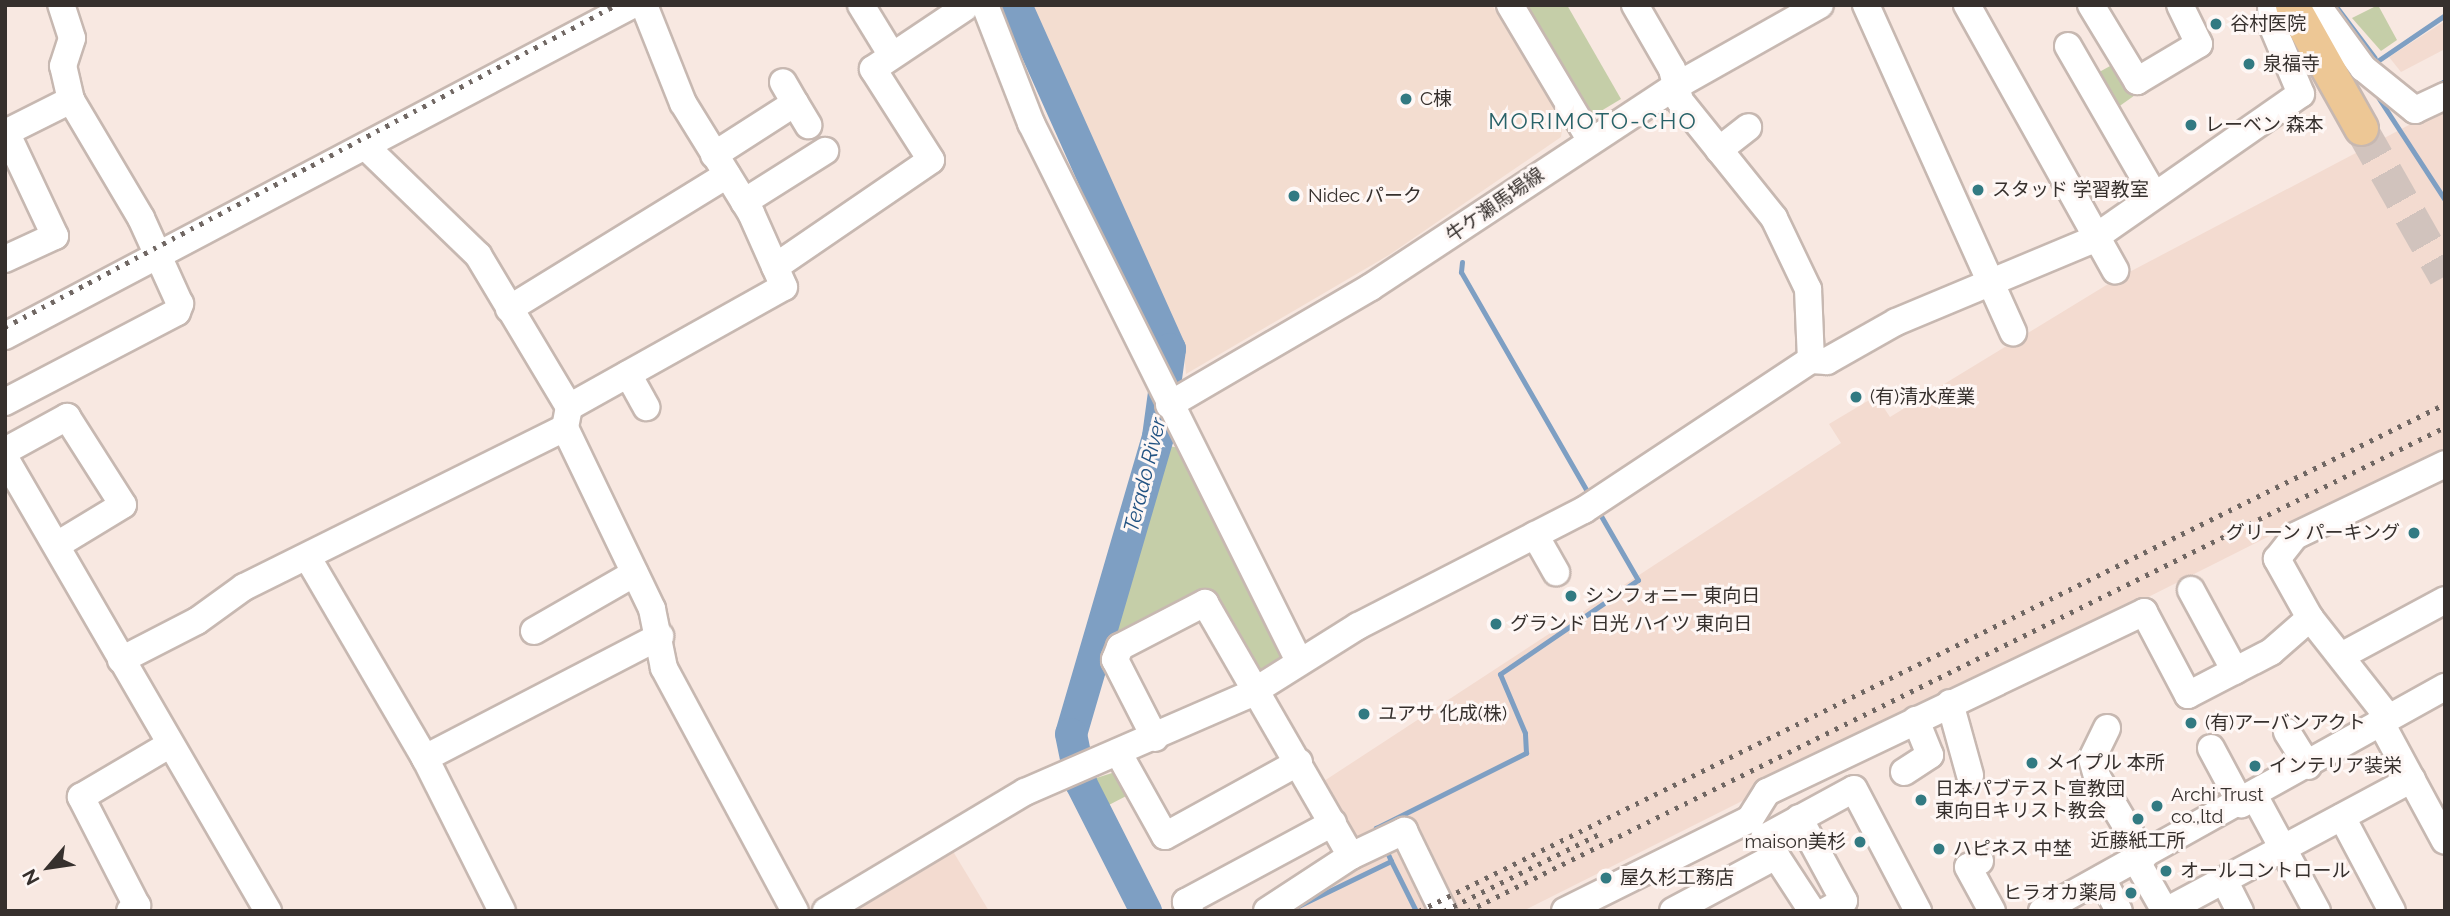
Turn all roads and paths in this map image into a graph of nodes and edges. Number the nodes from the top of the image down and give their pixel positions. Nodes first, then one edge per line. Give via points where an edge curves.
1 (61, 5) edge
2 (632, 5) edge
3 (644, 5) edge
4 (861, 5) edge
5 (1510, 5) edge
6 (1635, 5) edge
7 (1820, 5) edge
8 (1866, 5) edge
9 (1967, 5) edge
10 (2091, 5) edge
11 (2271, 5) edge
12 (2292, 5) edge
13 (2317, 5) edge
14 (2183, 6) edge
15 (975, 7) edge
16 (2068, 46) dead end
17 (891, 54) junction
18 (1676, 86) junction
19 (2445, 96) edge
20 (71, 100) junction
21 (795, 103) dead end
22 (1748, 127) dead end
23 (2361, 128) tunnel mouth
24 (6, 133) edge
25 (1590, 139) junction
26 (366, 147) junction
27 (1718, 150) junction
28 (825, 151) dead end
29 (720, 165) junction
30 (2153, 193) junction
31 (744, 202) junction
32 (2097, 231) junction
33 (156, 257) junction
34 (5, 260) edge
35 (775, 267) junction
36 (2115, 270) dead end
37 (1992, 285) junction
38 (509, 309) junction
39 (2013, 332) dead end
40 (5, 336) edge
41 (1811, 360) junction
42 (628, 374) junction
43 (5, 402) edge
44 (1169, 405) junction
45 (646, 407) dead end
46 (567, 418) junction
47 (5, 451) edge
48 (5, 458) edge
49 (2445, 464) edge
50 (1535, 536) junction
51 (57, 545) junction
52 (308, 558) junction
53 (1556, 572) dead end
54 (635, 573) junction
55 (2191, 590) dead end
56 (2445, 600) edge
57 (2309, 618) junction
58 (534, 631) dead end
59 (660, 636) junction
60 (2343, 655) junction
61 (121, 660) junction
62 (1299, 661) junction
63 (2235, 671) junction
64 (1258, 688) junction
65 (2443, 691) edge
66 (1950, 702) junction
67 (2384, 719) junction
68 (1916, 720) junction
69 (2107, 728) dead end
70 (2287, 732) dead end
71 (1155, 738) junction
72 (169, 745) junction
73 (2211, 748) dead end
74 (1118, 752) junction
75 (425, 758) junction
76 (1299, 762) junction
77 (2308, 766) junction
78 (1904, 772) dead end
79 (1970, 775) dead end
80 (2412, 779) junction
81 (2248, 800) junction
82 (2342, 817) junction
83 (1799, 818) junction
84 (1333, 823) junction
85 (1763, 837) junction
86 (2445, 841) edge
87 (1370, 847) junction
88 (2284, 849) junction
89 (2140, 858) junction
90 (1980, 860) dead end
91 (2102, 878) junction
92 (2225, 882) junction
93 (1608, 901) edge
94 (130, 911) edge
95 (268, 911) edge
96 (502, 911) edge
97 (795, 911) edge
98 (827, 911) edge
99 (1190, 911) edge
100 (1267, 911) edge
101 (1443, 911) edge
102 (1565, 911) edge
103 (1673, 911) edge
104 (1812, 911) edge
105 (1826, 911) edge
106 (1918, 911) edge
107 (1992, 911) edge
108 (2042, 911) edge
109 (2119, 911) edge
110 (2166, 911) edge
111 (2240, 911) edge
112 (2317, 911) edge
113 (2392, 911) edge

1 - 20 street via 72,38 63,66
2 - 26 street
3 - 29 street via 683,103
4 - 17 street
5 - 25 street
6 - 18 street
7 - 18 street, 牛ケ瀬馬場線
8 - 37 street
9 - 32 street via 1997,68
10 - 14 street via 2137,81 2199,44
11 - 30 street via 2276,34 2301,94
12 - 23 main road
13 - 19 street via 2363,68 2415,110
15 - 17 street via 938,39
15 - 44 street
16 - 30 street
17 - 35 street via 873,69 931,160
18 - 25 street, 牛ケ瀬馬場線
18 - 27 street via 1680,101
20 - 24 street
20 - 33 street via 141,218
21 - 29 street
22 - 27 street
24 - 34 street via 55,236
25 - 44 street, 牛ケ瀬馬場線 via 1371,287
26 - 33 street
26 - 38 street via 478,255
27 - 41 street via 1774,218 1808,289
28 - 31 street
29 - 31 street
29 - 38 street
30 - 32 street
31 - 35 street
32 - 36 street
32 - 37 street via 2090,241
33 - 40 street
33 - 43 street via 180,304 177,312
35 - 42 street via 784,287
37 - 39 street
37 - 41 street via 1896,322 1827,361
38 - 46 street
41 - 50 street via 1592,505
42 - 45 street
42 - 46 street
44 - 62 street
46 - 52 street
46 - 54 street
47 - 51 street via 67,417 122,505
48 - 51 street
49 - 57 street via 2295,536 2277,559
50 - 53 street
50 - 62 street
51 - 61 street
52 - 61 street via 244,587 197,621
52 - 75 street
54 - 58 street
54 - 59 street
55 - 63 street
56 - 60 street
57 - 60 street
57 - 63 street via 2271,652
59 - 75 street
59 - 97 street via 664,668
60 - 67 street
61 - 72 street
62 - 64 street
63 - 66 street via 2188,695 2144,612
64 - 71 street
64 - 71 street via 1205,603 1120,647 1115,660
64 - 76 street
65 - 67 street
66 - 68 street
66 - 79 street
67 - 77 street
67 - 80 street
68 - 78 street via 1930,755
68 - 85 street via 1767,792
69 - 89 street via 2092,759
70 - 77 street
71 - 74 street
72 - 94 street via 81,797 137,906
72 - 95 street
73 - 81 street
74 - 76 street via 1165,836
74 - 98 street via 1074,769
75 - 96 street
76 - 84 street
77 - 81 street
80 - 82 street
80 - 86 street
81 - 88 street
81 - 89 street
82 - 88 street
82 - 113 street
83 - 85 street
83 - 105 street via 1844,901
83 - 106 street via 1854,789
84 - 87 street
84 - 99 street via 1186,902
85 - 93 street
85 - 103 street
85 - 104 street
87 - 100 street
87 - 101 street via 1404,831
88 - 92 street
88 - 112 street
89 - 91 street
89 - 110 street
90 - 107 street via 1968,867
91 - 108 street
91 - 109 street
92 - 110 street
92 - 111 street
93 - 102 street

